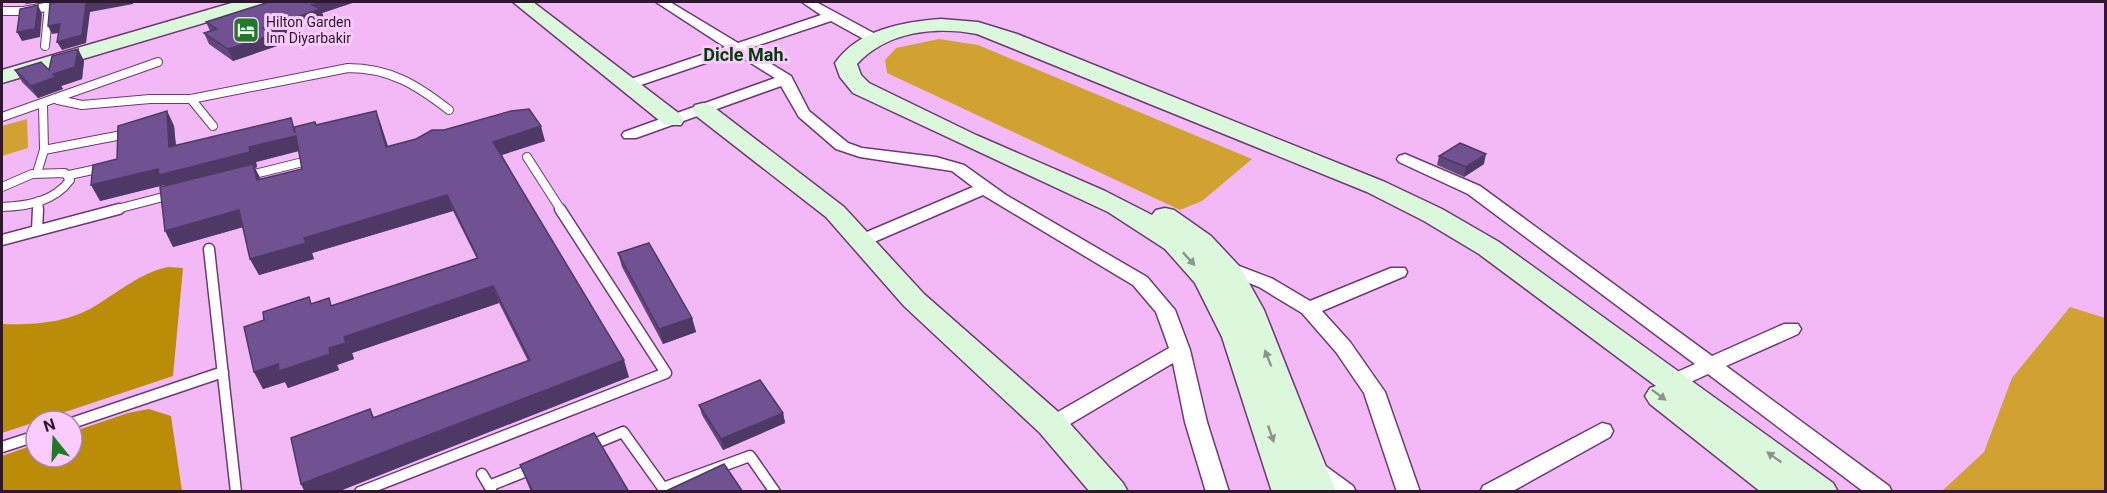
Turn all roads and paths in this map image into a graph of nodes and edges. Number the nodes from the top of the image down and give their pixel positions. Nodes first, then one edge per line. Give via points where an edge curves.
1 (73, 2) edge
2 (254, 2) edge
3 (522, 2) edge
4 (662, 2) edge
5 (808, 2) edge
6 (49, 6) junction
7 (2, 12) edge
8 (832, 16) junction
9 (874, 39) junction
10 (45, 45) dead end
11 (738, 49) junction
12 (158, 62) dead end
13 (2, 76) edge
14 (786, 79) junction
15 (627, 85) junction
16 (190, 99) junction
17 (58, 100) junction
18 (43, 105) junction
19 (449, 110) dead end
20 (703, 110) junction
21 (2, 117) edge
22 (673, 120) junction
23 (213, 126) dead end
24 (142, 131) edge
25 (630, 135) dead end
26 (44, 150) junction
27 (527, 158) dead end
28 (1405, 159) dead end
29 (299, 163) edge
30 (117, 165) edge
31 (37, 173) junction
32 (69, 176) junction
33 (231, 180) edge
34 (2, 187) edge
35 (986, 188) junction
36 (185, 192) edge
37 (39, 201) junction
38 (2, 207) edge
39 (37, 230) junction
40 (2, 240) edge
41 (861, 241) junction
42 (209, 249) dead end
43 (1226, 267) junction
44 (1398, 272) dead end
45 (1309, 309) junction
46 (1791, 329) dead end
47 (1180, 350) junction
48 (1711, 365) junction
49 (223, 372) junction
50 (1673, 382) junction
51 (84, 419) edge
52 (1052, 425) junction
53 (1602, 431) dead end
54 (24, 440) edge
55 (2, 447) edge
56 (581, 448) edge
57 (551, 461) edge
58 (1310, 466) junction
59 (482, 474) dead end
60 (491, 489) edge
61 (1500, 490) edge
62 (236, 492) edge
63 (360, 492) edge
64 (775, 492) edge
65 (1111, 492) edge
66 (1218, 492) edge
67 (1290, 492) edge
68 (1319, 492) edge
69 (1345, 492) edge
70 (1409, 492) edge
71 (1786, 492) edge
72 (1821, 492) edge
73 (1881, 492) edge

1 - 6 lane
2 - 13 main road
3 - 15 main road
4 - 11 street
5 - 8 street
6 - 7 lane
6 - 10 lane
8 - 9 street
8 - 11 street
9 - 50 main road via 940,26 983,30 1376,187 1489,248
9 -> 67 main road via 854,52 846,63 861,88 1113,205 1162,233 1191,259 1218,297 1250,375
11 - 14 street
11 - 15 street
12 - 17 lane
14 - 20 street
14 - 35 street via 804,114 842,146 958,168
15 - 22 main road
16 - 17 lane via 82,105
16 - 19 lane via 367,67 390,71
16 - 23 lane
17 - 18 lane
18 - 21 lane
18 - 26 lane
20 - 22 street
20 - 41 main road via 835,212
22 - 25 street
24 - 26 lane
26 - 31 lane
27 - 63 lane via 666,374
28 - 48 street via 1474,190
29 - 33 lane
30 - 32 lane
31 - 32 lane
31 - 34 lane
32 - 37 lane via 68,185
35 - 41 street
35 - 47 street via 1140,281 1165,310
36 - 39 lane
37 - 38 lane
37 - 39 lane
39 - 40 lane
41 - 52 main road via 914,300
42 - 49 lane
43 - 45 street via 1266,283
58 -> 43 main road via 1249,310
43 -> 71 main road via 1202,242 1133,198 901,96 876,81 869,69 874,55 910,36 946,33 988,40 1294,163 1421,221 1487,265
44 - 45 street
45 - 70 street via 1343,347 1374,392
46 - 48 street
47 - 52 street
47 - 66 street via 1196,422
48 - 50 street
48 - 73 street
49 - 51 lane
49 - 62 lane
72 -> 50 main road
52 - 65 main road
53 - 61 street
54 - 55 lane
56 - 64 lane via 622,432 663,488 750,456
57 - 60 lane
58 - 68 main road
58 - 69 street
59 - 60 lane

